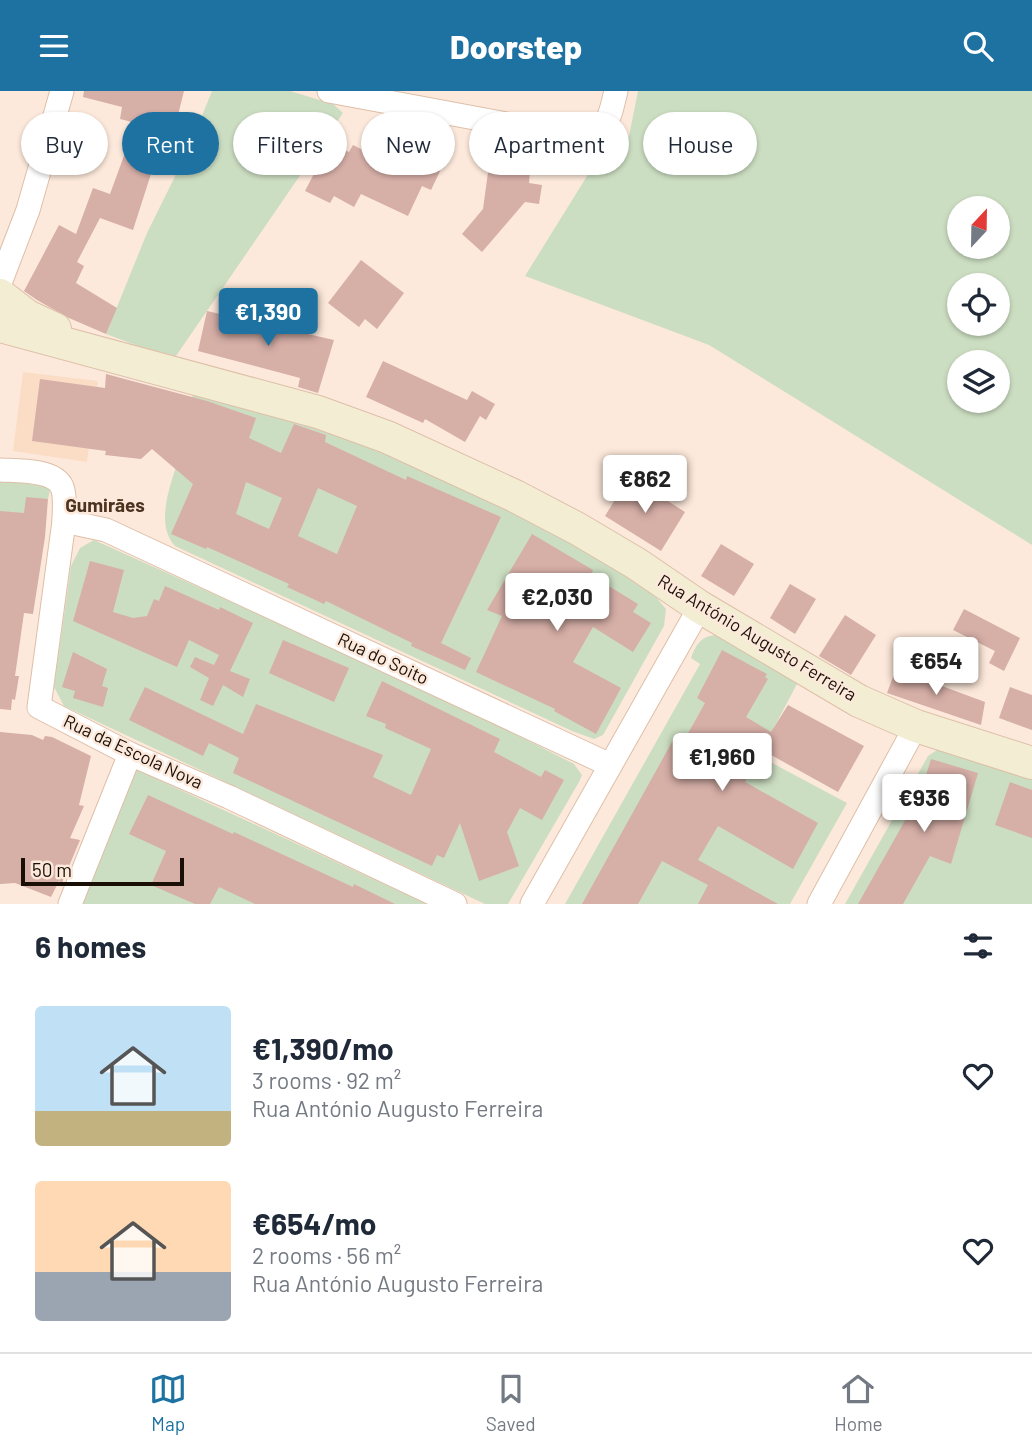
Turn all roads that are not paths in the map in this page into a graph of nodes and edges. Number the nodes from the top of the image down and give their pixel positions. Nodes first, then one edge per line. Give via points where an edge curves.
1 (329, 91) edge
2 (616, 91) edge
3 (67, 94) edge
4 (0, 283) edge
5 (0, 295) edge
6 (0, 326) edge
7 (137, 363) junction
8 (0, 470) edge
9 (64, 521) junction
10 (701, 607) junction
11 (916, 726) junction
12 (130, 754) junction
13 (1032, 763) edge
14 (610, 765) junction
15 (70, 904) edge
16 (455, 904) edge
17 (532, 904) edge
18 (820, 904) edge

1 - 2 street via 582,138 599,132 610,117
3 - 4 street
5 - 7 street, Rua António Augusto Ferreira via 57,331
6 - 7 street, Rua António Augusto Ferreira
7 - 10 street, Rua António Augusto Ferreira via 318,412 420,451 578,529
8 - 9 street, Rua da Escola Nova via 52,477 61,485
9 - 12 street, Rua da Escola Nova via 39,707
9 - 14 street, Rua do Soito via 106,530
10 - 11 street, Rua António Augusto Ferreira via 859,701
10 - 14 street
11 - 13 street, Rua António Augusto Ferreira
11 - 18 street
12 - 15 street
12 - 16 street, Rua da Escola Nova
14 - 17 street

